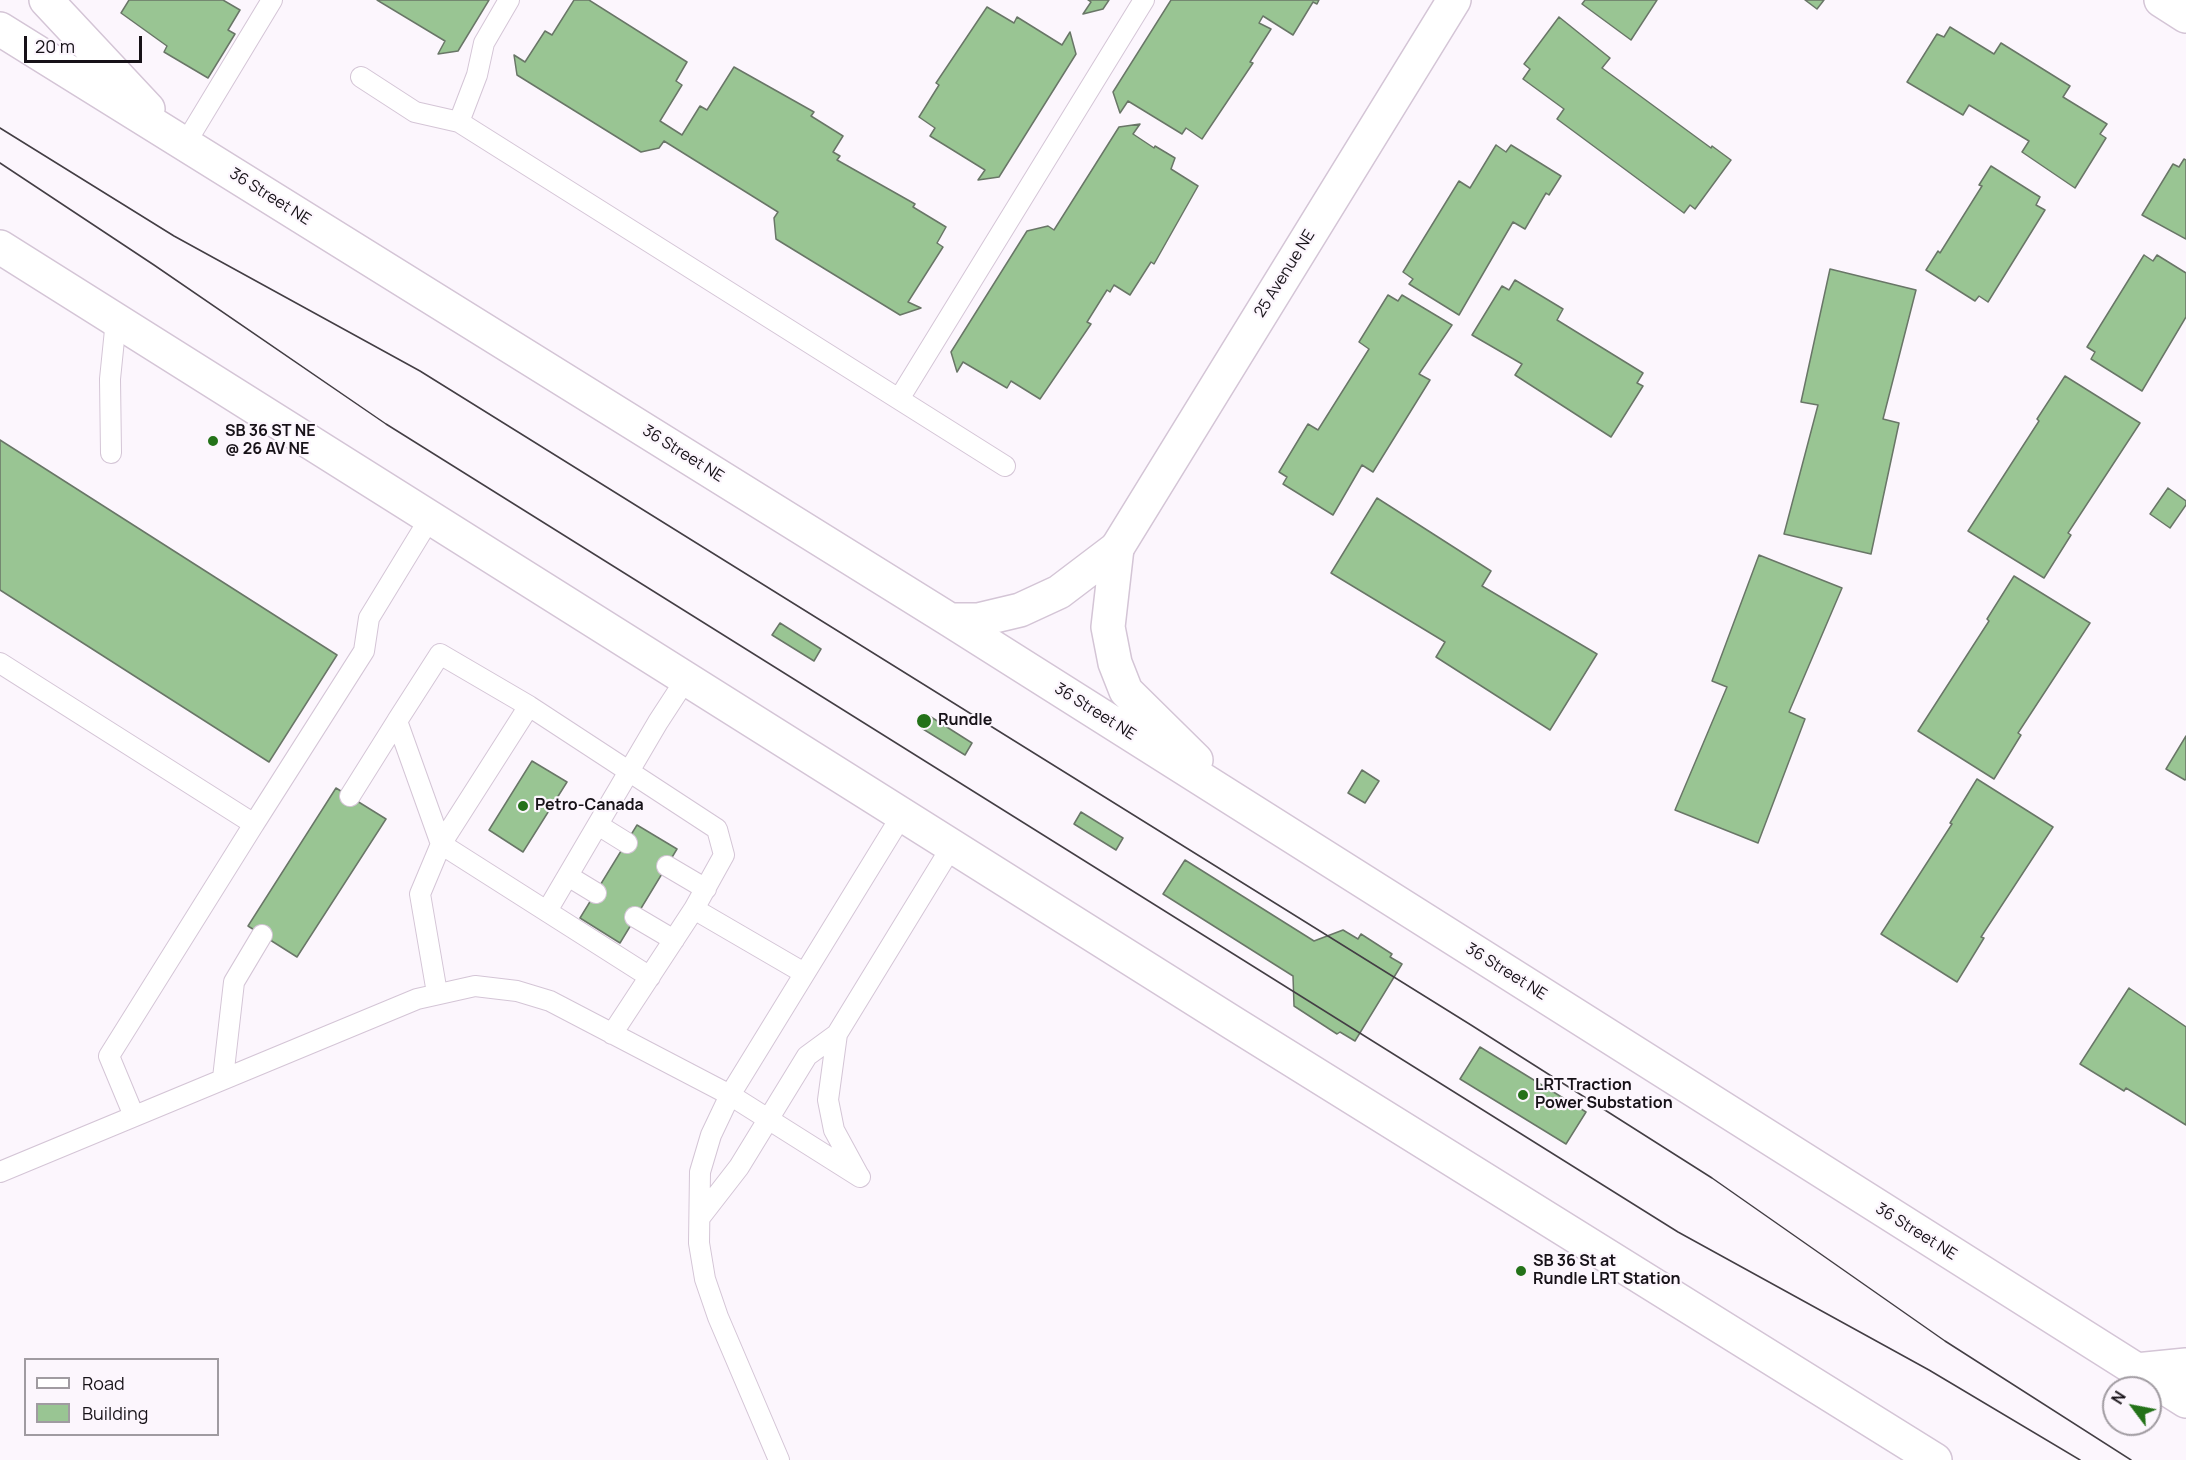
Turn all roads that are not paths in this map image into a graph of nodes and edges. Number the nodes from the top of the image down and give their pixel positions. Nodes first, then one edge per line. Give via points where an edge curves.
1 (46, 0) edge
2 (272, 0) edge
3 (509, 0) edge
4 (1144, 0) edge
5 (1454, 0) edge
6 (2161, 0) edge
7 (2186, 16) edge
8 (0, 29) edge
9 (361, 77) dead end
10 (459, 122) junction
11 (179, 141) junction
12 (0, 247) edge
13 (0, 264) edge
14 (61, 285) junction
15 (116, 320) junction
16 (899, 399) junction
17 (111, 453) dead end
18 (1005, 466) dead end
19 (430, 518) junction
20 (1117, 548) junction
21 (950, 620) junction
22 (0, 663) edge
23 (686, 679) junction
24 (529, 706) junction
25 (397, 721) junction
26 (629, 772) junction
27 (350, 796) dead end
28 (1240, 804) junction
29 (902, 815) junction
30 (254, 824) junction
31 (598, 825) junction
32 (627, 843) dead end
33 (441, 844) junction
34 (952, 846) junction
35 (667, 866) dead end
36 (567, 876) junction
37 (706, 889) junction
38 (596, 893) dead end
39 (694, 909) junction
40 (547, 911) junction
41 (635, 917) dead end
42 (262, 935) dead end
43 (674, 940) junction
44 (804, 973) junction
45 (650, 977) junction
46 (437, 993) junction
47 (612, 1034) junction
48 (837, 1034) junction
49 (223, 1078) junction
50 (730, 1095) junction
51 (134, 1116) junction
52 (768, 1119) junction
53 (0, 1172) edge
54 (701, 1216) junction
55 (2186, 1365) edge
56 (2136, 1370) junction
57 (2186, 1401) edge
58 (779, 1460) edge
59 (1935, 1460) edge

1 - 11 main road
2 - 11 lane
3 - 10 lane via 484,43
4 - 16 lane
5 - 20 main road, 25 Avenue NE
6 - 7 main road
8 - 11 main road, 36 Street NE
9 - 10 lane via 415,112
10 - 16 lane
11 - 21 main road, 36 Street NE
12 - 14 main road
13 - 14 main road
14 - 15 main road
15 - 17 lane via 110,379
15 - 19 main road
16 - 18 lane
19 - 23 main road
19 - 30 lane via 369,618 364,651
20 - 21 main road via 1059,592 1020,610 978,620
20 - 28 main road via 1108,627 1115,663 1126,691
21 - 28 main road, 36 Street NE
22 - 30 lane
23 - 26 lane
23 - 29 main road
24 - 25 lane via 440,654
24 - 26 lane
24 - 33 lane
25 - 27 lane
25 - 33 lane
26 - 31 lane
26 - 37 lane via 717,829 724,855
28 - 56 main road, 36 Street NE
29 - 34 main road
29 - 44 lane
30 - 51 lane via 109,1056
31 - 32 lane
31 - 36 lane
33 - 40 lane
33 - 46 lane via 420,894
34 - 48 lane
34 - 59 main road
35 - 37 lane
36 - 38 lane
36 - 40 lane
37 - 39 lane
39 - 43 lane
39 - 44 lane
40 - 45 lane
41 - 43 lane
42 - 49 lane via 234,982
43 - 45 lane
44 - 50 lane
45 - 47 lane
46 - 47 lane via 475,986 517,991 550,1000
46 - 49 lane
47 - 50 lane
48 - 52 lane via 807,1056
48 - 52 lane via 828,1100 834,1130 860,1177
49 - 51 lane
50 - 52 lane
50 - 54 lane via 711,1135 700,1172
51 - 53 lane
52 - 54 lane via 739,1167
54 - 58 lane via 699,1243 705,1279
55 - 56 main road
56 - 57 main road, 36 Street NE

